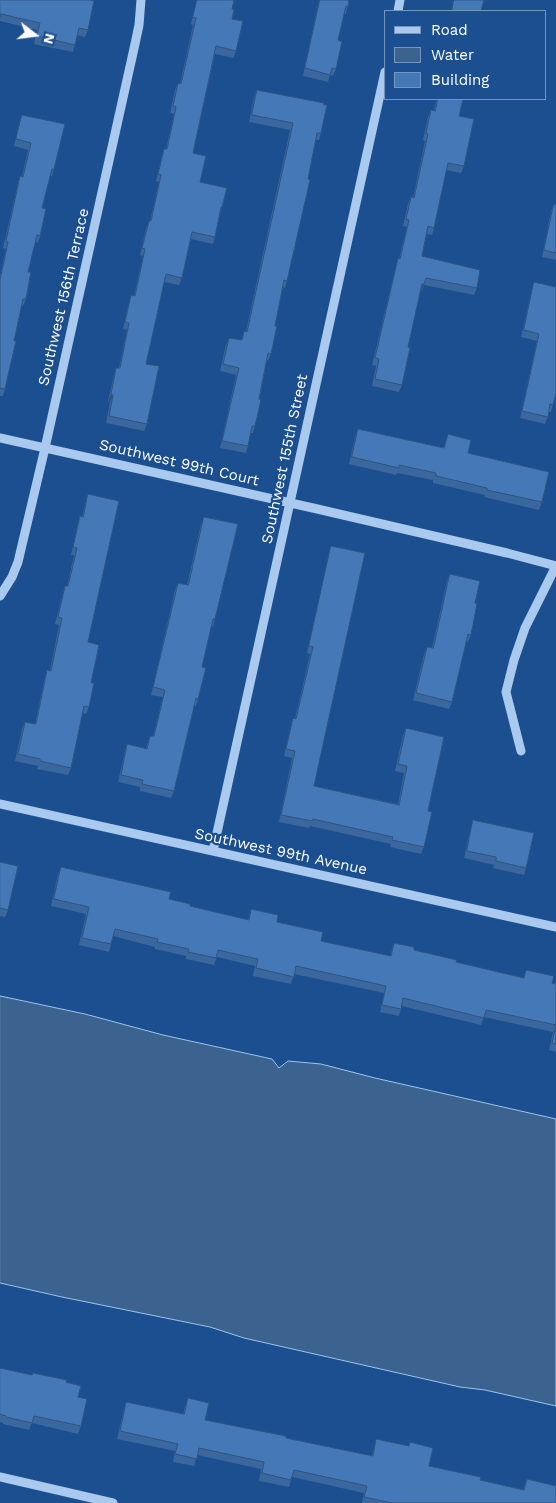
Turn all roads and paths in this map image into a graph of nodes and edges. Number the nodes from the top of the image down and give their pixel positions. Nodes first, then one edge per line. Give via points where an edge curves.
1 (141, 0) edge
2 (384, 76) edge
3 (0, 438) edge
4 (45, 448) junction
5 (289, 502) junction
6 (556, 566) edge
7 (0, 596) edge
8 (521, 751) dead end
9 (0, 804) edge
10 (212, 851) junction
11 (556, 927) edge
12 (0, 1477) edge
13 (113, 1503) edge

1 - 4 street, Southwest 156th Terrace via 135,44
2 - 5 street, Southwest 155th Street
3 - 4 street, Southwest 99th Court
4 - 5 street, Southwest 99th Court
4 - 7 street, Southwest 156th Terrace via 18,562
5 - 6 street, Southwest 99th Court
5 - 10 street, Southwest 155th Street
6 - 8 street via 526,628 506,692
9 - 10 street, Southwest 99th Avenue
10 - 11 street, Southwest 99th Avenue
12 - 13 street

